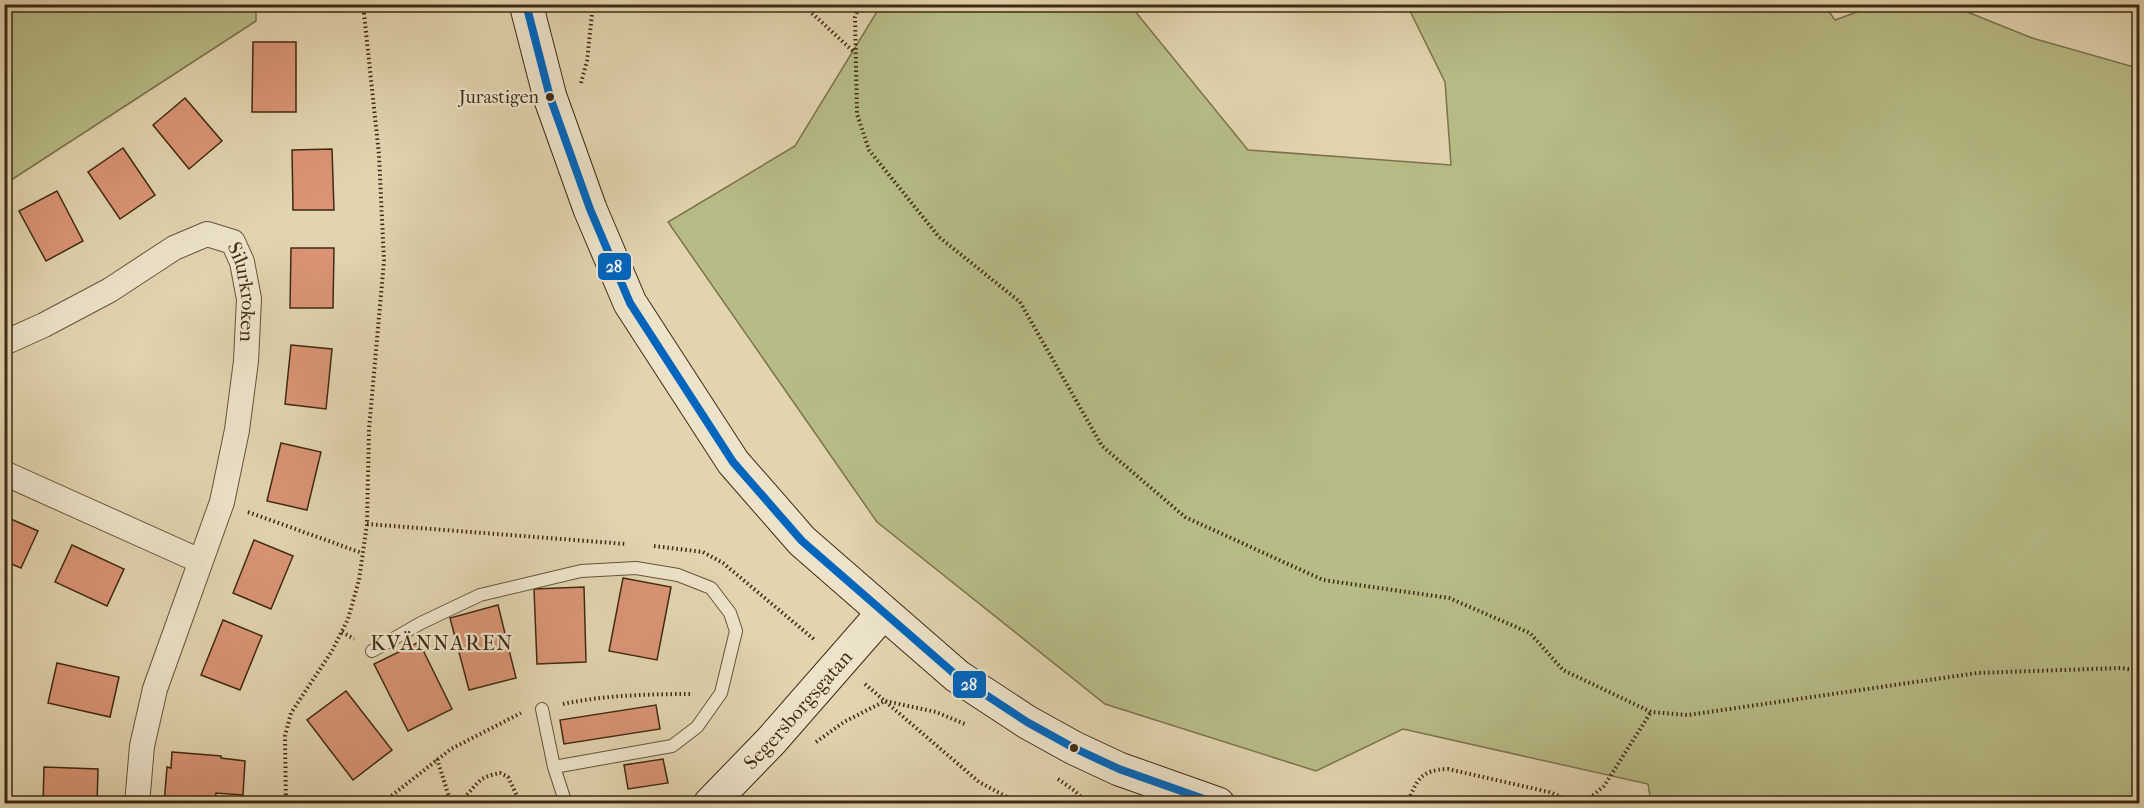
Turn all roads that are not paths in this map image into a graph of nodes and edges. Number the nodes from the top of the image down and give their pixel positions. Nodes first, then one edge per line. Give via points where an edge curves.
1 (526, 4) edge
2 (4, 343) edge
3 (4, 474) edge
4 (200, 561) junction
5 (883, 613) junction
6 (372, 651) dead end
7 (542, 709) dead end
8 (554, 767) junction
9 (137, 804) edge
10 (566, 804) edge
11 (710, 804) edge
12 (1218, 804) edge

1 - 5 main road via 550,97 590,209 630,303 733,462 802,542
2 - 4 street, Silurkroken via 110,290 174,248 207,234 233,242 242,262 249,299 246,361 222,502
3 - 4 street
4 - 9 street, Silurkroken via 155,689 142,746
5 - 11 main road, Segersborgsgatan
5 - 12 main road via 957,676 1027,722 1119,769
6 - 8 lane via 480,595 581,571 636,568 678,575 711,588 730,614 736,631 721,693 697,727 672,746
7 - 8 lane
8 - 10 lane

